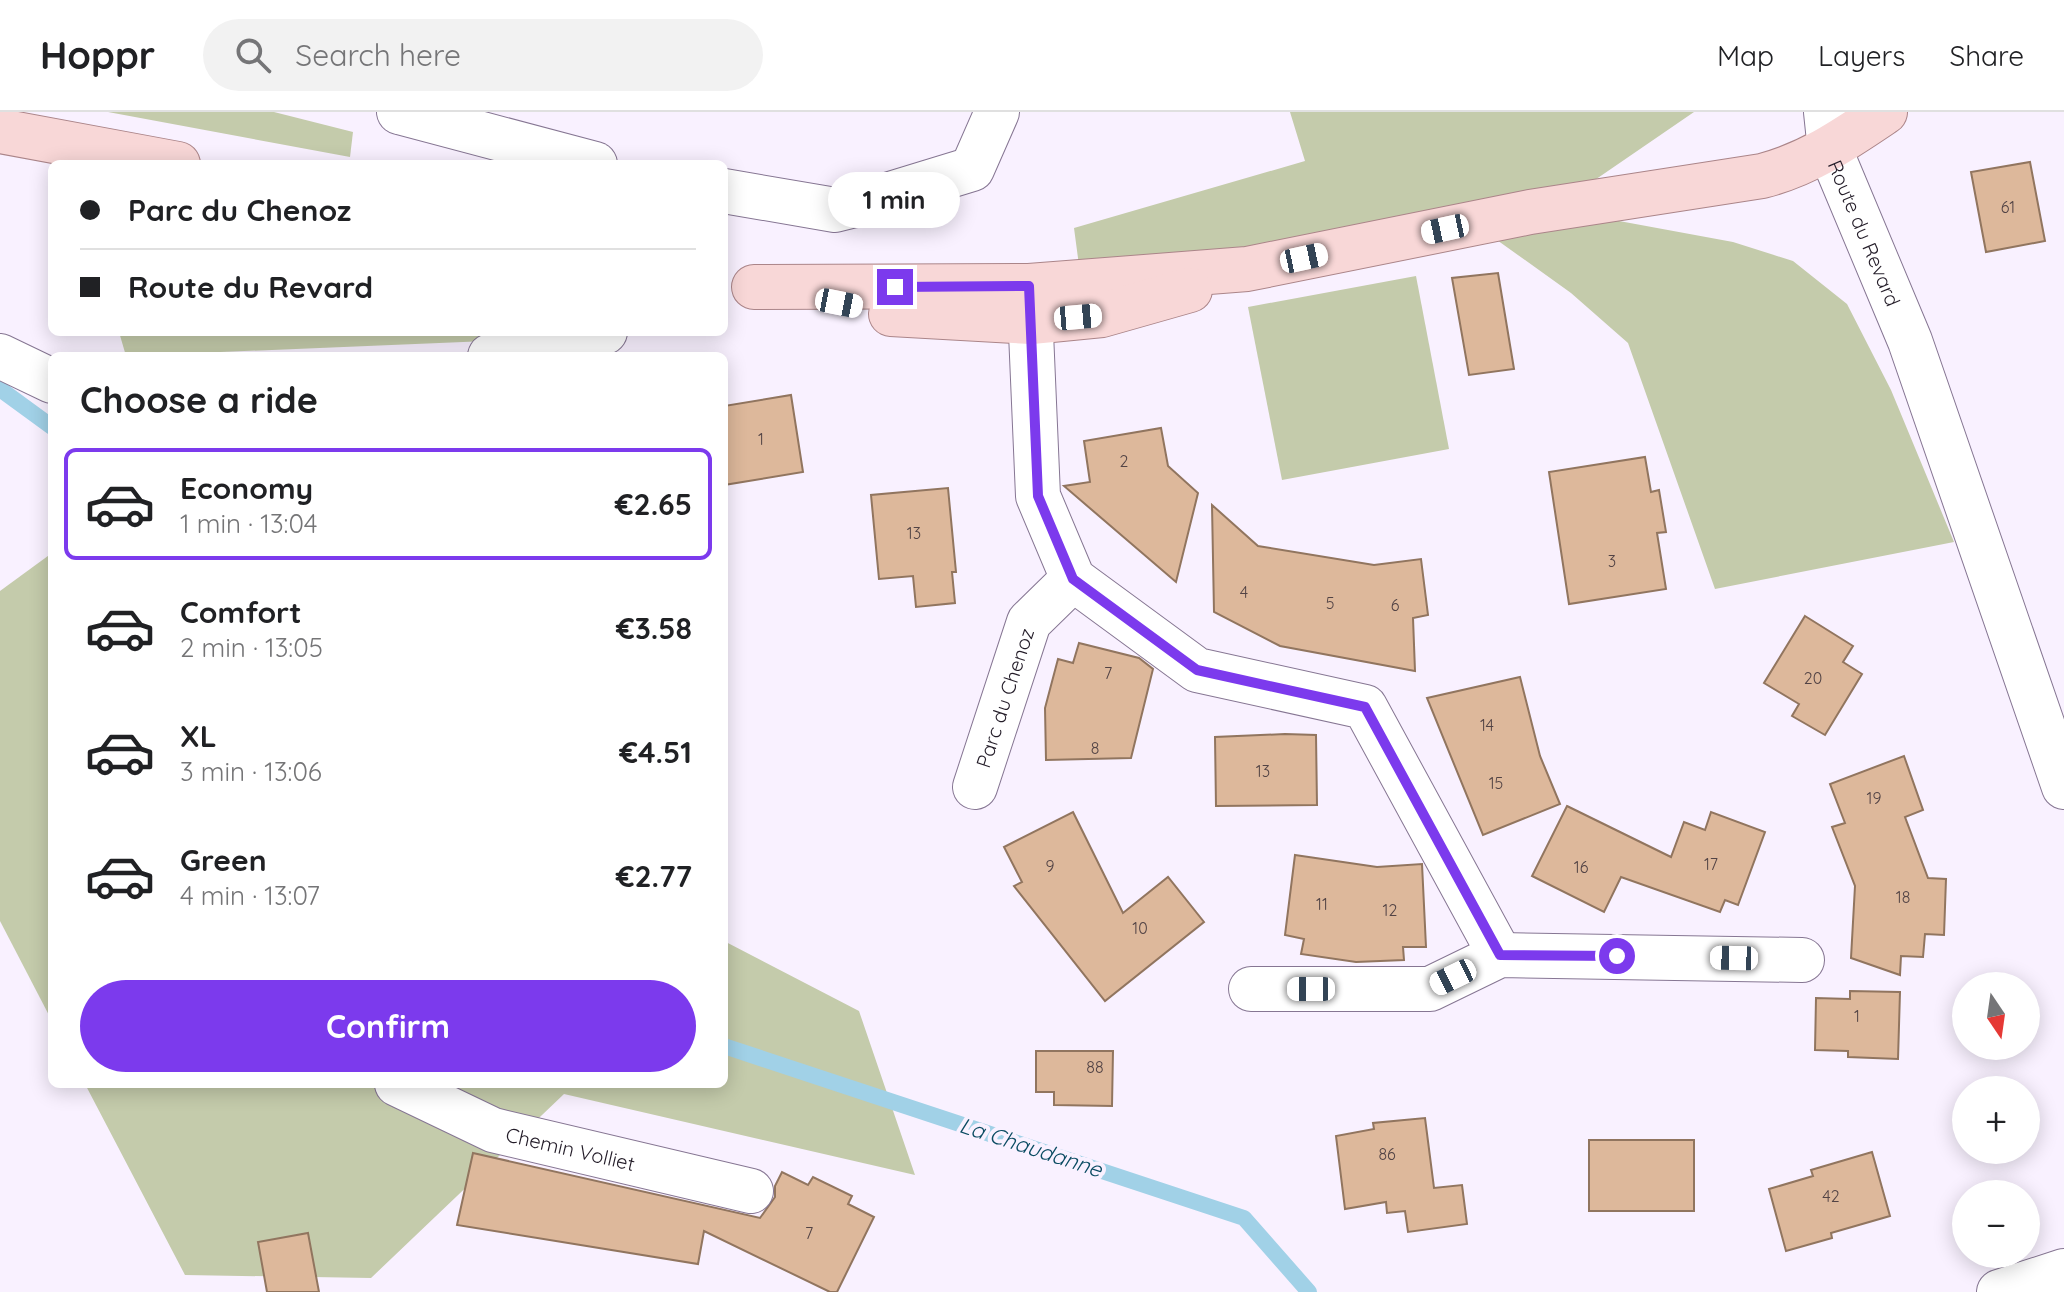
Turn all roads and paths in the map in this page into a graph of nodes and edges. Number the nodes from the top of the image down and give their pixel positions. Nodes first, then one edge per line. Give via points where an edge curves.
1 (399, 112) edge
2 (997, 112) edge
3 (1885, 112) edge
4 (0, 131) edge
5 (1828, 131) edge
6 (156, 160) edge
7 (580, 160) edge
8 (728, 192) edge
9 (739, 283) edge
10 (1030, 304) junction
11 (586, 336) edge
12 (509, 352) edge
13 (0, 356) edge
14 (48, 379) edge
15 (1073, 579) junction
16 (975, 787) dead end
17 (2064, 787) edge
18 (1500, 955) junction
19 (1802, 960) dead end
20 (1251, 989) dead end
21 (405, 1088) edge
22 (751, 1191) dead end
23 (2064, 1271) edge
24 (1999, 1292) edge

1 - 7 street
2 - 8 street via 972,169 835,210
3 - 5 main road
4 - 6 main road
5 - 10 main road, Route du Revard via 1789,169 1762,176 1530,212 1247,269 1159,302 1102,315
5 - 17 street, Route du Revard via 1910,341
9 - 10 main road, Route du Revard via 896,315
10 - 15 street via 1038,496
11 - 12 street
13 - 14 street
15 - 16 street, Parc du Chenoz via 1029,622
15 - 18 street via 1197,670 1365,707
18 - 19 street
18 - 20 street via 1430,989
21 - 22 street, Chemin Volliet via 493,1130
23 - 24 street

